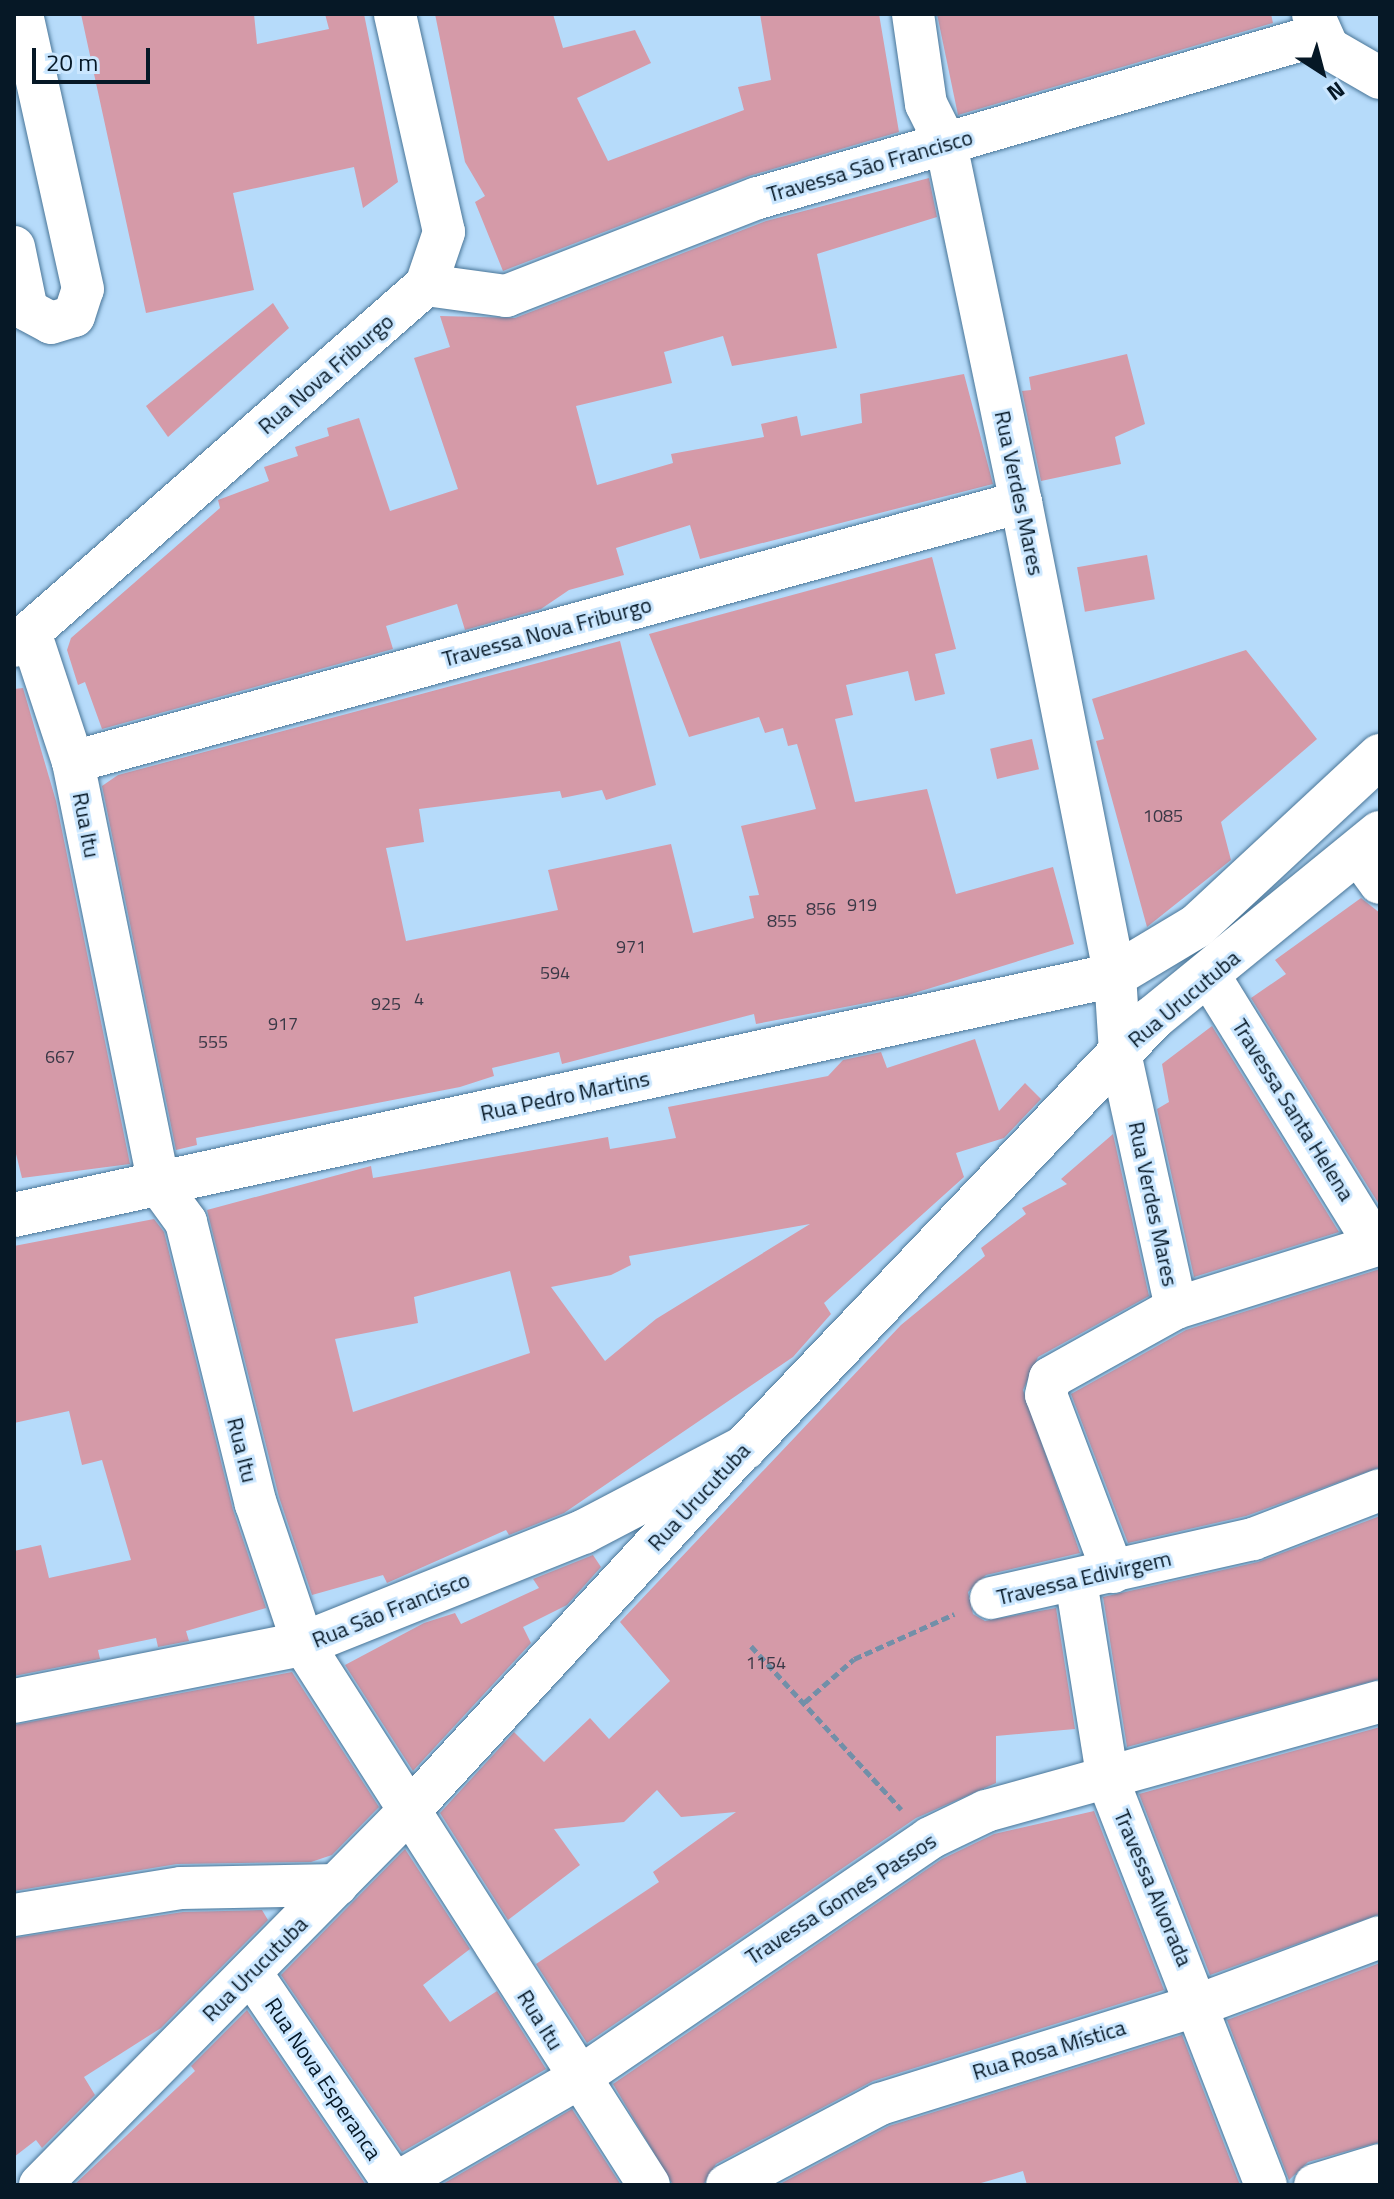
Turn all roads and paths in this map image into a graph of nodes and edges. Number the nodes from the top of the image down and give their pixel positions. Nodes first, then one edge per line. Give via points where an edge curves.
1 (395, 14) edge
2 (913, 14) edge
3 (20, 20) edge
4 (1316, 25) edge
5 (1380, 78) edge
6 (31, 130) edge
7 (946, 144) junction
8 (14, 247) edge
9 (426, 285) junction
10 (1021, 502) junction
11 (22, 640) edge
12 (1380, 756) edge
13 (73, 762) junction
14 (1373, 856) edge
15 (1115, 975) junction
16 (1210, 977) junction
17 (1120, 1053) junction
18 (159, 1185) junction
19 (14, 1215) edge
20 (1378, 1244) edge
21 (1176, 1308) junction
22 (1050, 1378) joint
23 (744, 1448) junction
24 (1380, 1490) edge
25 (1094, 1577) junction
26 (991, 1598) joint
27 (303, 1644) junction
28 (751, 1646) dead end
29 (14, 1701) edge
30 (805, 1702) junction
31 (1380, 1702) edge
32 (1108, 1780) junction
33 (901, 1809) dead end
34 (408, 1812) junction
35 (337, 1885) junction
36 (14, 1915) edge
37 (1380, 1937) edge
38 (251, 1973) junction
39 (1201, 2004) junction
40 (577, 2079) junction
41 (1380, 2165) edge
42 (40, 2185) edge
43 (394, 2185) edge
44 (649, 2185) edge
45 (727, 2185) edge
46 (1266, 2185) edge
47 (1315, 2185) edge

1 - 9 street, Rua Nova Friburgo via 444,232
2 - 7 street, Rua Verdes Mares via 926,104
3 - 6 street
4 - 5 street
4 - 7 street, Travessa São Francisco
6 - 8 street via 83,289 74,316 51,323 27,310
7 - 9 street, Travessa São Francisco via 758,198 506,296
7 - 10 street, Rua Verdes Mares
9 - 11 street, Rua Nova Friburgo
10 - 13 street, Travessa Nova Friburgo
10 - 15 street, Rua Verdes Mares
11 - 13 street, Rua Itu
12 - 15 street via 1197,926
13 - 18 street, Rua Itu
14 - 16 street, Rua Urucutuba
15 - 17 street, Rua Verdes Mares
15 - 18 street, Rua Pedro Martins
16 - 17 street, Rua Urucutuba
16 - 20 street, Travessa Santa Helena
17 - 21 street, Rua Verdes Mares
17 - 23 street, Rua Urucutuba
18 - 19 street, Rua Pedro Martins
18 - 27 street, Rua Itu via 186,1222 256,1504
20 - 21 street
21 - 22 street, Rua Verdes Mares
22 - 25 street, Travessa Alvorada via 1046,1395
23 - 27 street, Rua São Francisco via 583,1532
23 - 34 street, Rua Urucutuba
24 - 25 street, Travessa Edivirgem via 1253,1539
25 - 26 street, Travessa Edivirgem
25 - 32 street, Travessa Alvorada
26 - 30 path, Travessa Edivirgem via 854,1659
27 - 29 street, Rua São Francisco
27 - 34 street, Rua Itu
28 - 30 path
30 - 33 path
31 - 32 street, Travessa Gomes Passos
32 - 39 street, Travessa Alvorada
32 - 40 street, Travessa Gomes Passos via 986,1811 930,1838
34 - 35 street, Rua Urucutuba
34 - 40 street, Rua Itu
35 - 36 street via 181,1888
35 - 38 street, Rua Urucutuba
37 - 39 street, Rua Rosa Mística
38 - 42 street, Rua Urucutuba
38 - 43 street, Rua Nova Esperanca
39 - 45 street, Rua Rosa Mística via 880,2104
39 - 46 street, Travessa Alvorada
40 - 43 street, Travessa Gomes Passos
40 - 44 street, Rua Itu
41 - 47 street

